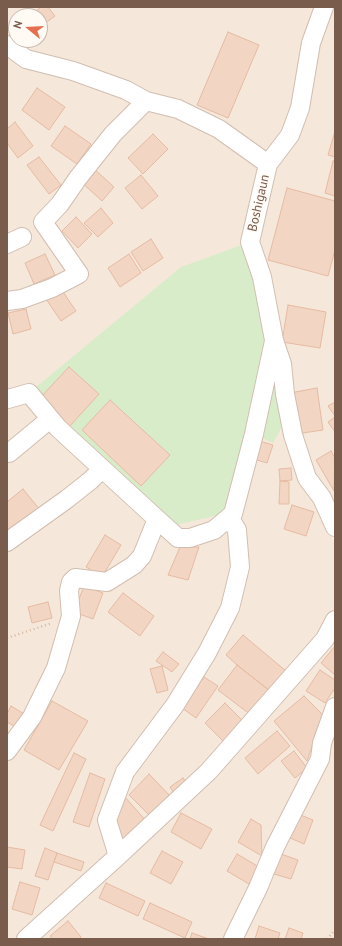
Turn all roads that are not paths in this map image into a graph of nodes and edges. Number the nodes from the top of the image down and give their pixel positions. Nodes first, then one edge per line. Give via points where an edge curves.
1 (324, 7) edge
2 (7, 44) edge
3 (146, 101) junction
4 (268, 164) junction
5 (7, 302) edge
6 (274, 340) junction
7 (7, 398) edge
8 (50, 419) junction
9 (9, 453) dead end
10 (102, 468) junction
11 (230, 517) junction
12 (157, 519) junction
13 (335, 527) edge
14 (7, 542) edge
15 (335, 620) edge
16 (335, 707) edge
17 (7, 751) edge
18 (118, 856) junction
19 (31, 937) edge
20 (233, 939) edge

1 - 4 street via 311,43 300,108 290,135
2 - 3 street, Boshigaun via 26,59 73,71 126,90
3 - 4 street, Boshigaun via 178,109 219,129
3 - 5 street via 113,134 60,204 43,222 79,274 52,288
4 - 6 street, Boshigaun via 250,242 262,277
6 - 11 street via 254,434 233,514
6 - 13 street, Boshigaun via 282,364 293,435 307,478 322,498
7 - 8 street via 29,393
8 - 9 street
8 - 10 street
10 - 12 street
10 - 14 street via 92,480
11 - 12 street via 214,530 190,538 178,538
11 - 18 street via 237,530 240,567 230,608 208,653 175,705 125,772 106,820
12 - 17 street via 142,556 134,565 107,582 75,578 71,582 71,616 56,668 32,717
15 - 18 street via 325,639 209,771
16 - 20 street via 322,743 320,759 275,847
18 - 19 street

